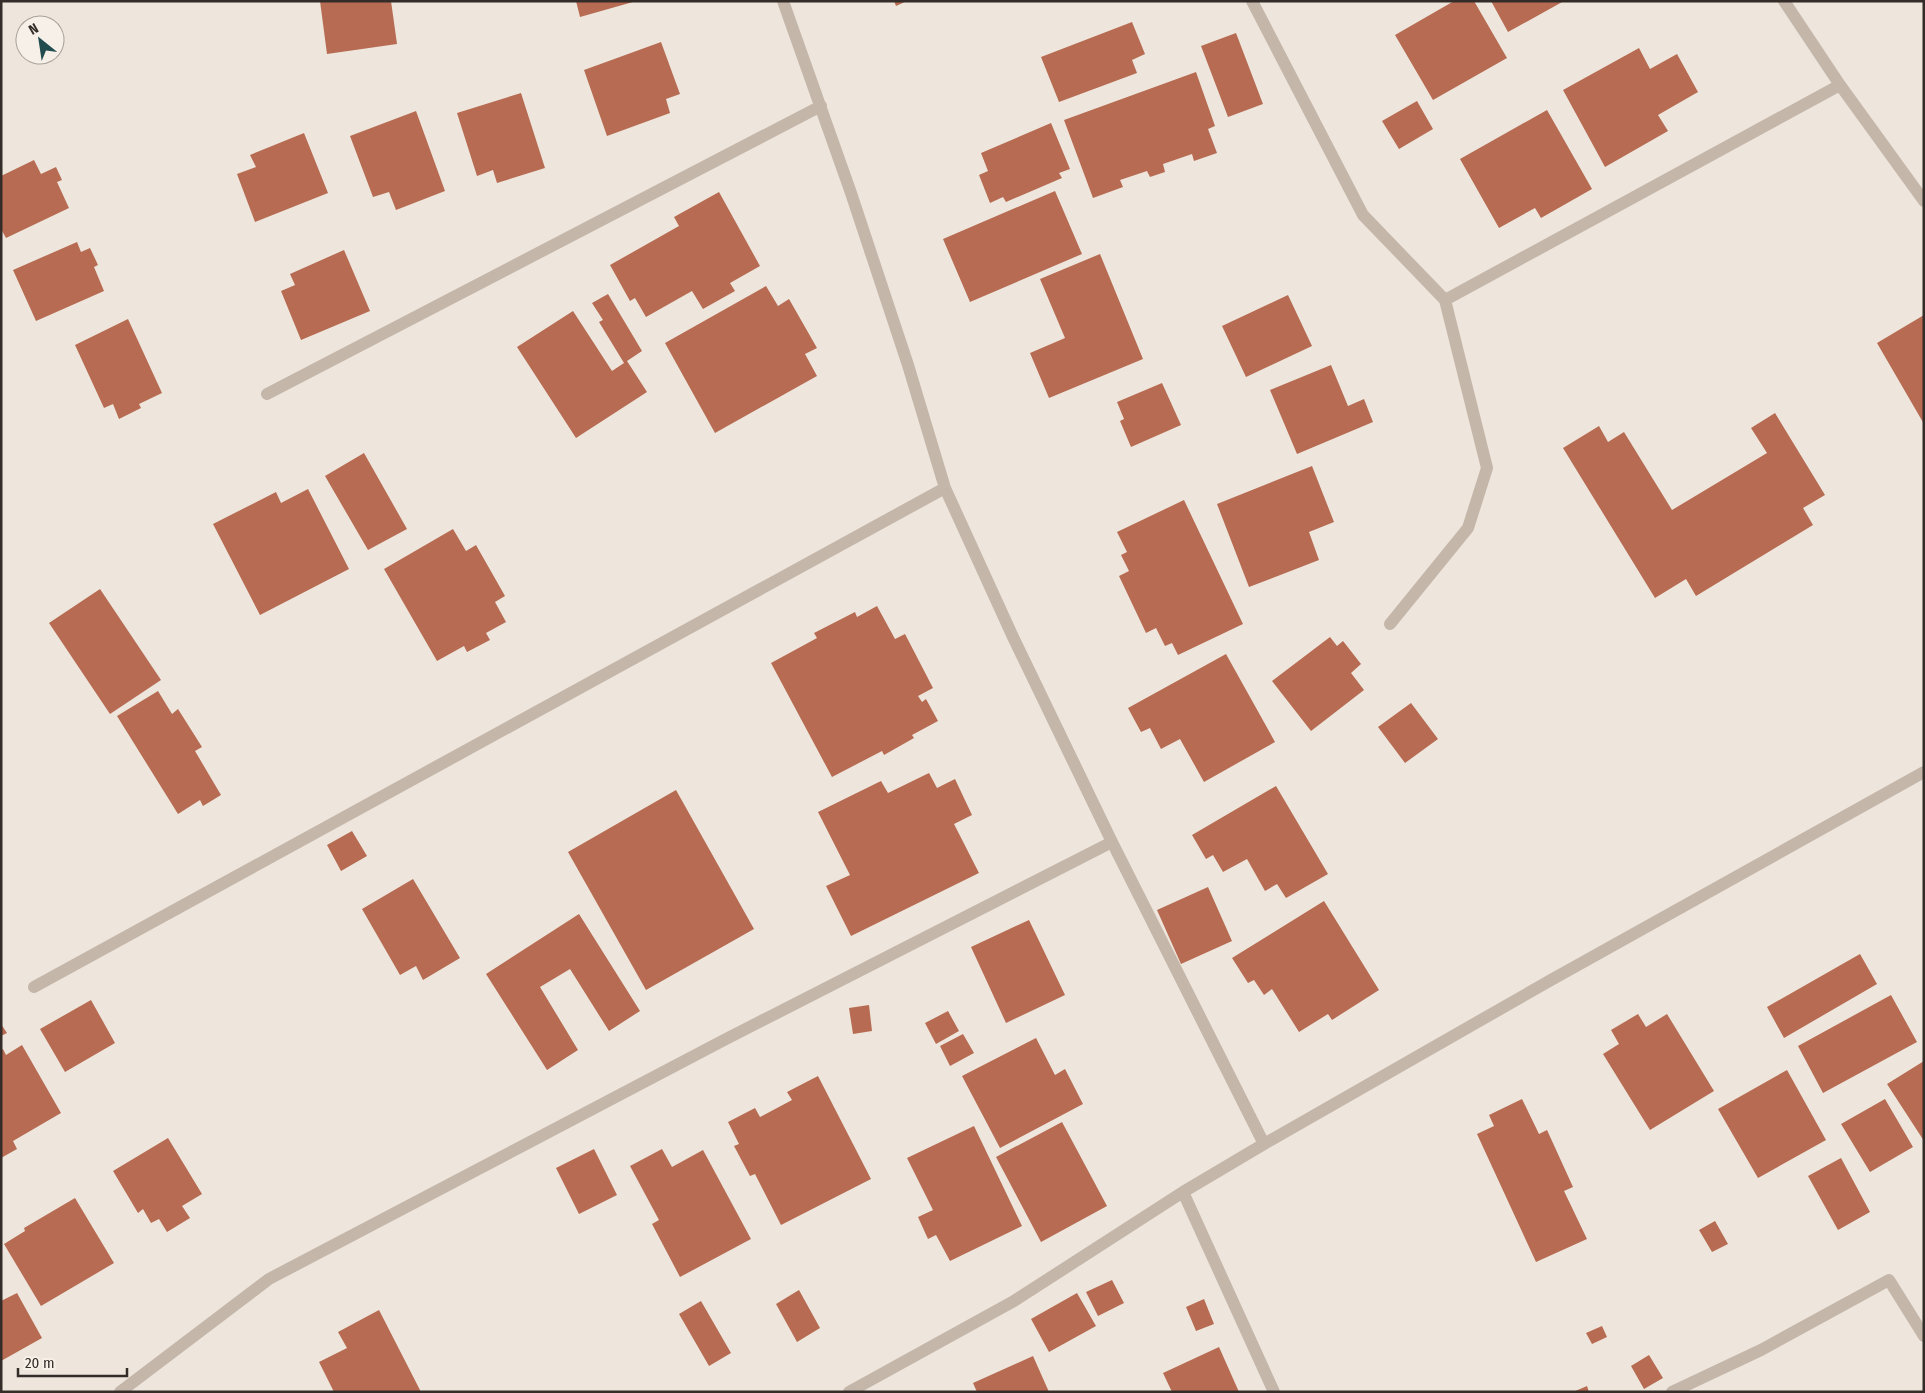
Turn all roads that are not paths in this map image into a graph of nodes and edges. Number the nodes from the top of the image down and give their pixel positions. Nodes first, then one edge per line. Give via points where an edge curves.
1 (783, 1) edge
2 (1252, 1) edge
3 (1784, 1) edge
4 (1840, 85) junction
5 (821, 106) junction
6 (1924, 201) edge
7 (1445, 300) junction
8 (267, 394) dead end
9 (945, 488) junction
10 (1390, 624) dead end
11 (1924, 772) edge
12 (1112, 842) junction
13 (34, 987) dead end
14 (1264, 1144) junction
15 (1183, 1192) junction
16 (1924, 1336) edge
17 (120, 1392) edge
18 (849, 1392) edge
19 (1274, 1392) edge
20 (1672, 1392) edge

1 - 5 street
2 - 7 street via 1363,215
3 - 4 street
4 - 6 street
4 - 7 street
5 - 8 street
5 - 9 street via 908,365
7 - 10 street via 1487,468 1468,528
9 - 12 street
9 - 13 street
11 - 14 street via 1542,984
12 - 14 street
12 - 17 street via 726,1039 269,1279
14 - 15 street
15 - 18 street via 1014,1301
15 - 19 street
16 - 20 street via 1889,1280 1760,1350

